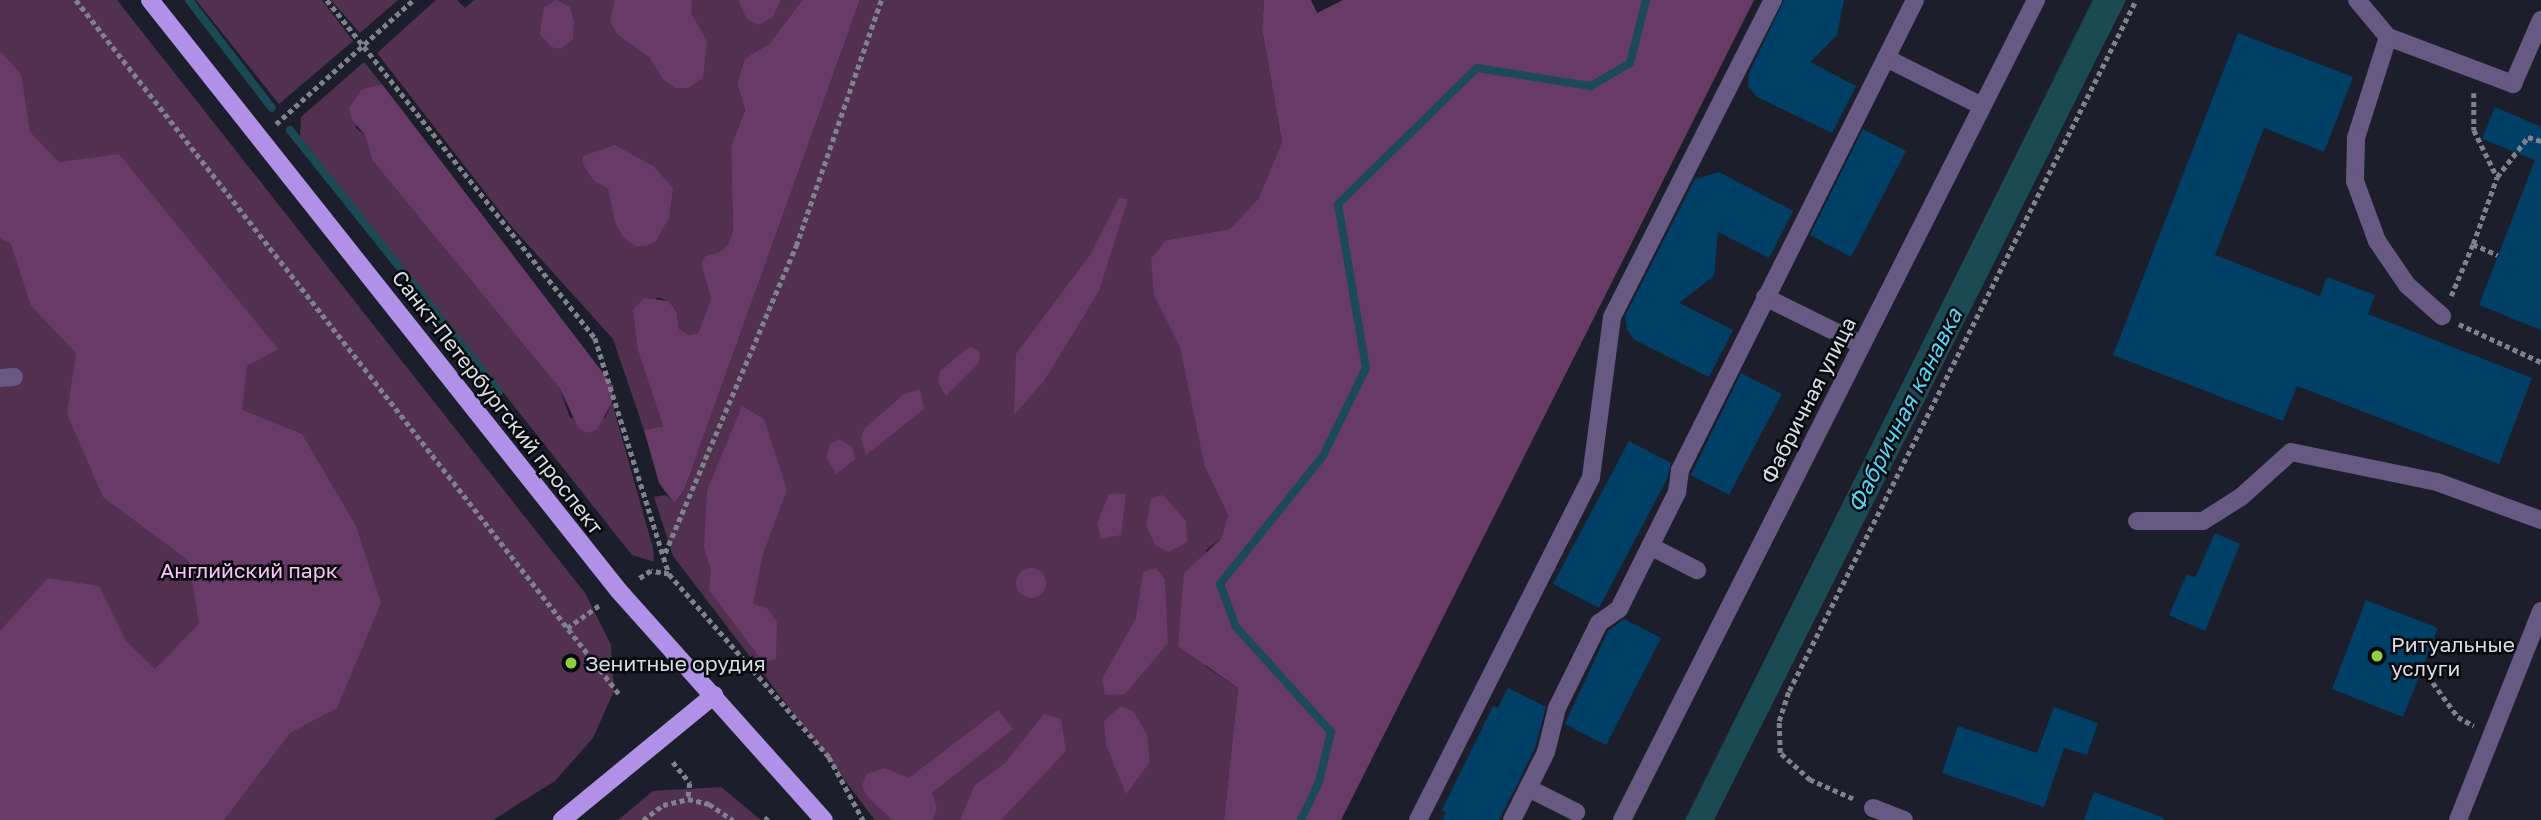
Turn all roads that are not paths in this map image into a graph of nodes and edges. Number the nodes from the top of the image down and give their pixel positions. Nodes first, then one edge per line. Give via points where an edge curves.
1 (150, 0) edge
2 (1773, 0) edge
3 (1915, 0) edge
4 (2036, 0) edge
5 (2357, 0) edge
6 (2541, 20) edge
7 (2388, 37) junction
8 (1886, 58) junction
9 (1982, 106) junction
10 (1765, 297) junction
11 (2442, 316) road end
12 (1861, 345) junction
13 (2541, 520) edge
14 (2137, 521) dead end
15 (1650, 546) junction
16 (1697, 570) dead end
17 (2541, 611) edge
18 (714, 695) junction
19 (1528, 788) junction
20 (1873, 808) road end
21 (1576, 812) dead end
22 (562, 820) edge
23 (824, 820) edge
24 (1418, 820) edge
25 (1512, 820) edge
26 (1622, 820) edge
27 (1904, 820) edge
28 (2458, 820) edge

1 - 18 main road, Санкт-Петербургский проспект via 619,591
2 - 24 street via 1612,317 1591,477
3 - 8 street
4 - 9 street, Фабричная улица
5 - 7 street
6 - 7 street via 2514,83
7 - 11 street via 2356,138 2355,181 2377,241 2407,285
8 - 9 street
8 - 10 street
9 - 12 street, Фабричная улица
10 - 12 street
10 - 15 street via 1680,470 1677,492
12 - 26 street, Фабричная улица
13 - 14 street via 2437,482 2291,452 2241,497 2203,521
15 - 16 street
15 - 19 street via 1619,609 1599,623 1557,708 1546,752
17 - 28 street
18 - 22 main road
18 - 23 main road, Санкт-Петербургский проспект
19 - 21 street
19 - 25 street
20 - 27 street

